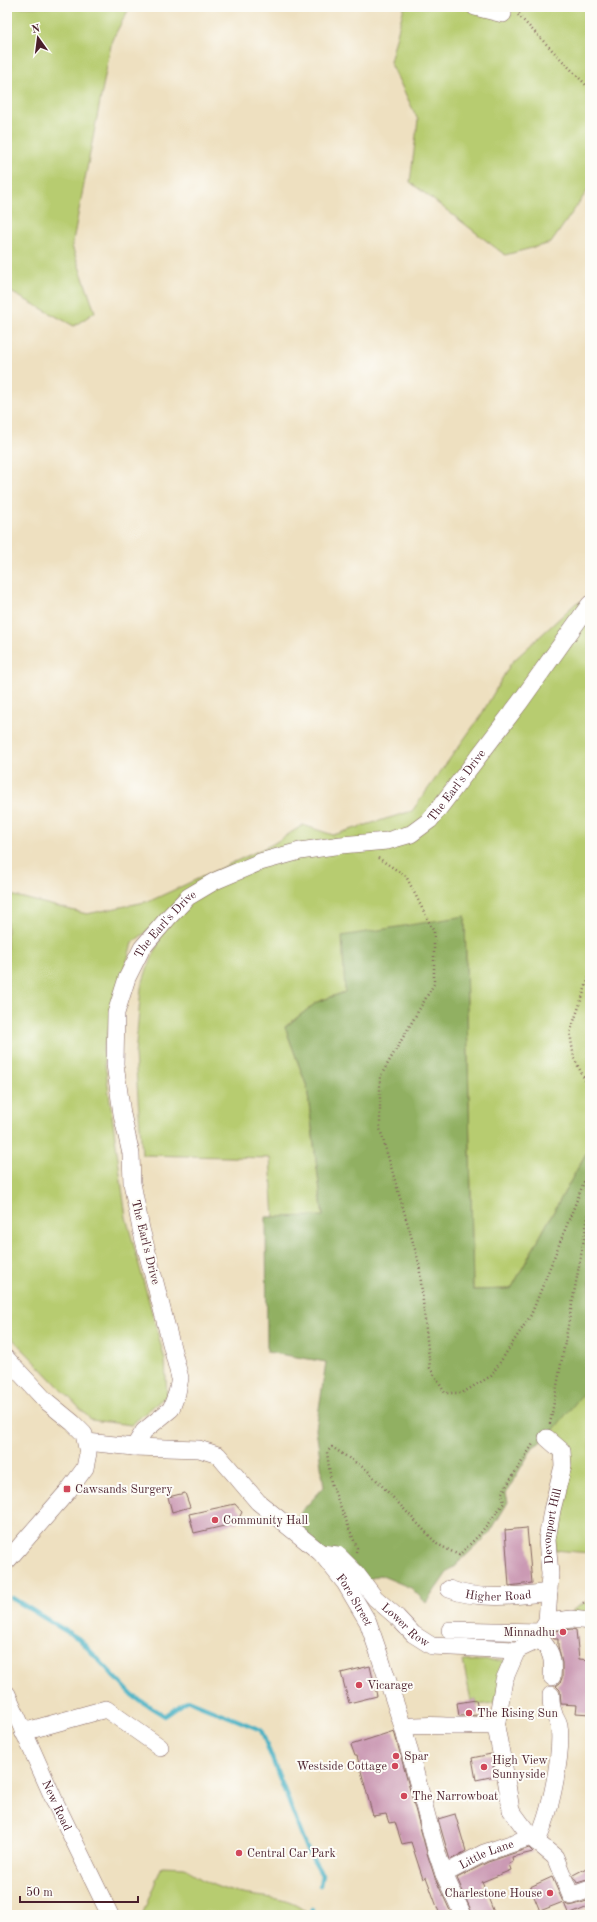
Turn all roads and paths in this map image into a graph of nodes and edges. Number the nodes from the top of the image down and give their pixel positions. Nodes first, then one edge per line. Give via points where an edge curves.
1 (475, 7) edge
2 (526, 7) edge
3 (511, 14) junction
4 (590, 89) edge
5 (590, 604) edge
6 (375, 855) dead end
7 (590, 974) edge
8 (590, 1090) edge
9 (590, 1167) edge
10 (590, 1206) edge
11 (7, 1359) edge
12 (548, 1437) junction
13 (87, 1442) junction
14 (134, 1446) junction
15 (321, 1553) junction
16 (7, 1561) edge
17 (355, 1572) junction
18 (448, 1589) dead end
19 (549, 1592) junction
20 (590, 1621) edge
21 (450, 1630) dead end
22 (542, 1630) junction
23 (517, 1650) junction
24 (552, 1677) dead end
25 (7, 1694) edge
26 (551, 1695) dead end
27 (403, 1727) junction
28 (496, 1727) junction
29 (23, 1732) junction
30 (160, 1747) dead end
31 (533, 1839) junction
32 (444, 1874) junction
33 (590, 1889) edge
34 (110, 1915) edge
35 (462, 1915) edge

1 - 3 street
2 - 3 path
3 - 4 path
5 - 14 street, The Earl's Drive via 520,702 430,820 410,834 393,839 300,851 260,862 215,881 188,898 142,948 127,978 116,1014 115,1064 141,1229 180,1378 171,1409 144,1431
6 - 9 path via 406,876 434,932 434,984 380,1077 380,1129 419,1263 430,1368 445,1393 462,1393 491,1376 531,1315
7 - 8 path via 570,1033 574,1058
10 - 12 path
11 - 13 street via 44,1400 84,1434
12 - 17 path via 534,1441 502,1493 504,1503 479,1535 459,1555 437,1544 367,1470 332,1447 327,1452 331,1483 356,1548
12 - 19 street, Devonport Hill via 562,1451 563,1466 547,1540
13 - 14 street, Fore Street
13 - 16 street via 85,1468 68,1492
14 - 15 street, Fore Street via 199,1449 218,1455 258,1502
15 - 17 street, Lower Row via 338,1555
15 - 27 street, Fore Street via 345,1583 368,1622
17 - 23 street, Lower Row via 375,1598 413,1634 432,1646
18 - 19 street, Higher Road via 460,1594 492,1595
19 - 22 street, Devonport Hill
20 - 22 street via 572,1619
21 - 22 street
22 - 23 street, Lower Row via 534,1642
22 - 24 street via 554,1663
23 - 28 street via 504,1680
25 - 29 street, New Road
26 - 31 street via 560,1743 543,1830
27 - 28 street via 422,1724 481,1724
27 - 32 street, Fore Street
28 - 31 street via 510,1810
29 - 30 street via 106,1709
29 - 34 street, New Road
31 - 32 street, Little Lane via 484,1853
31 - 33 street via 555,1857 571,1896
32 - 35 street, Fore Street

